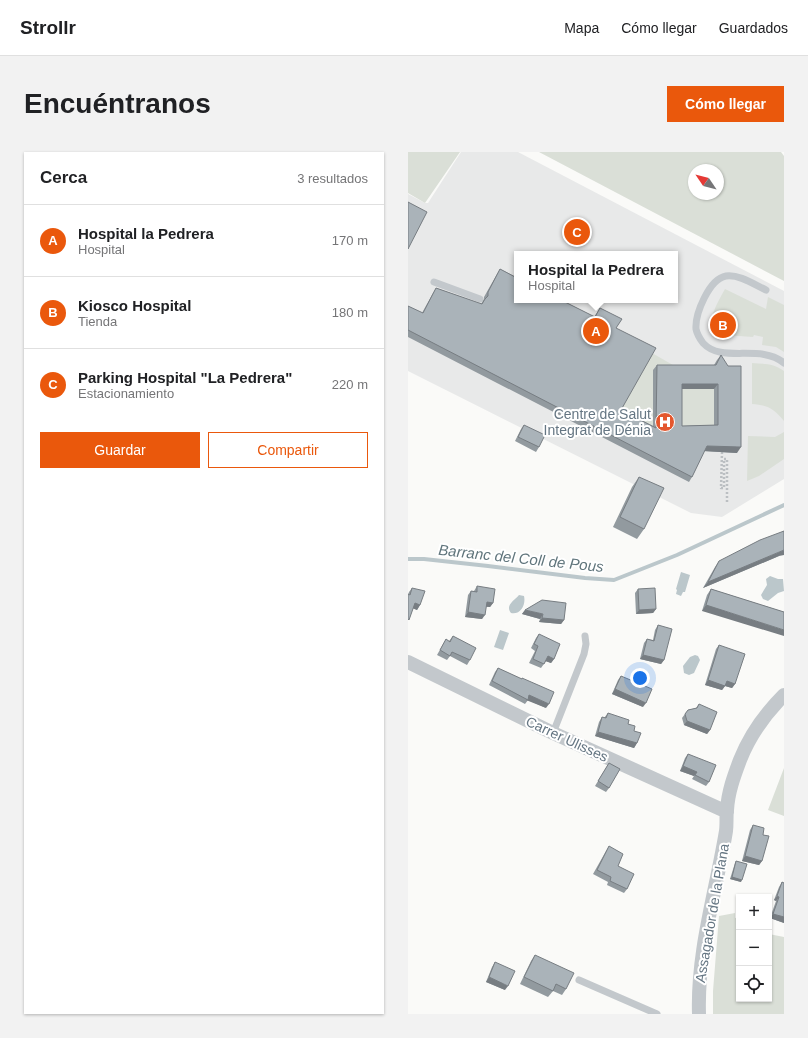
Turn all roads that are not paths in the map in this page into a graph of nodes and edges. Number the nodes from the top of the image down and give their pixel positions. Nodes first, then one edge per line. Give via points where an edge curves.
1 (434, 282) dead end
2 (766, 290) dead end
3 (480, 299) dead end
4 (784, 363) edge
5 (585, 636) dead end
6 (408, 662) edge
7 (784, 695) edge
8 (553, 733) junction
9 (726, 812) junction
10 (579, 980) dead end
11 (657, 1014) edge
12 (699, 1014) edge

1 - 3 lane
2 - 4 lane via 734,276 725,276 711,287 705,297 696,330 710,349 726,353 764,353
5 - 8 lane via 584,654
6 - 8 street, Carrer Ulisses
7 - 9 street, Assagador de la Plana via 765,715 747,744 732,781
8 - 9 street, Carrer Ulisses
9 - 12 street, Assagador de la Plana via 726,831 701,961
10 - 11 lane

